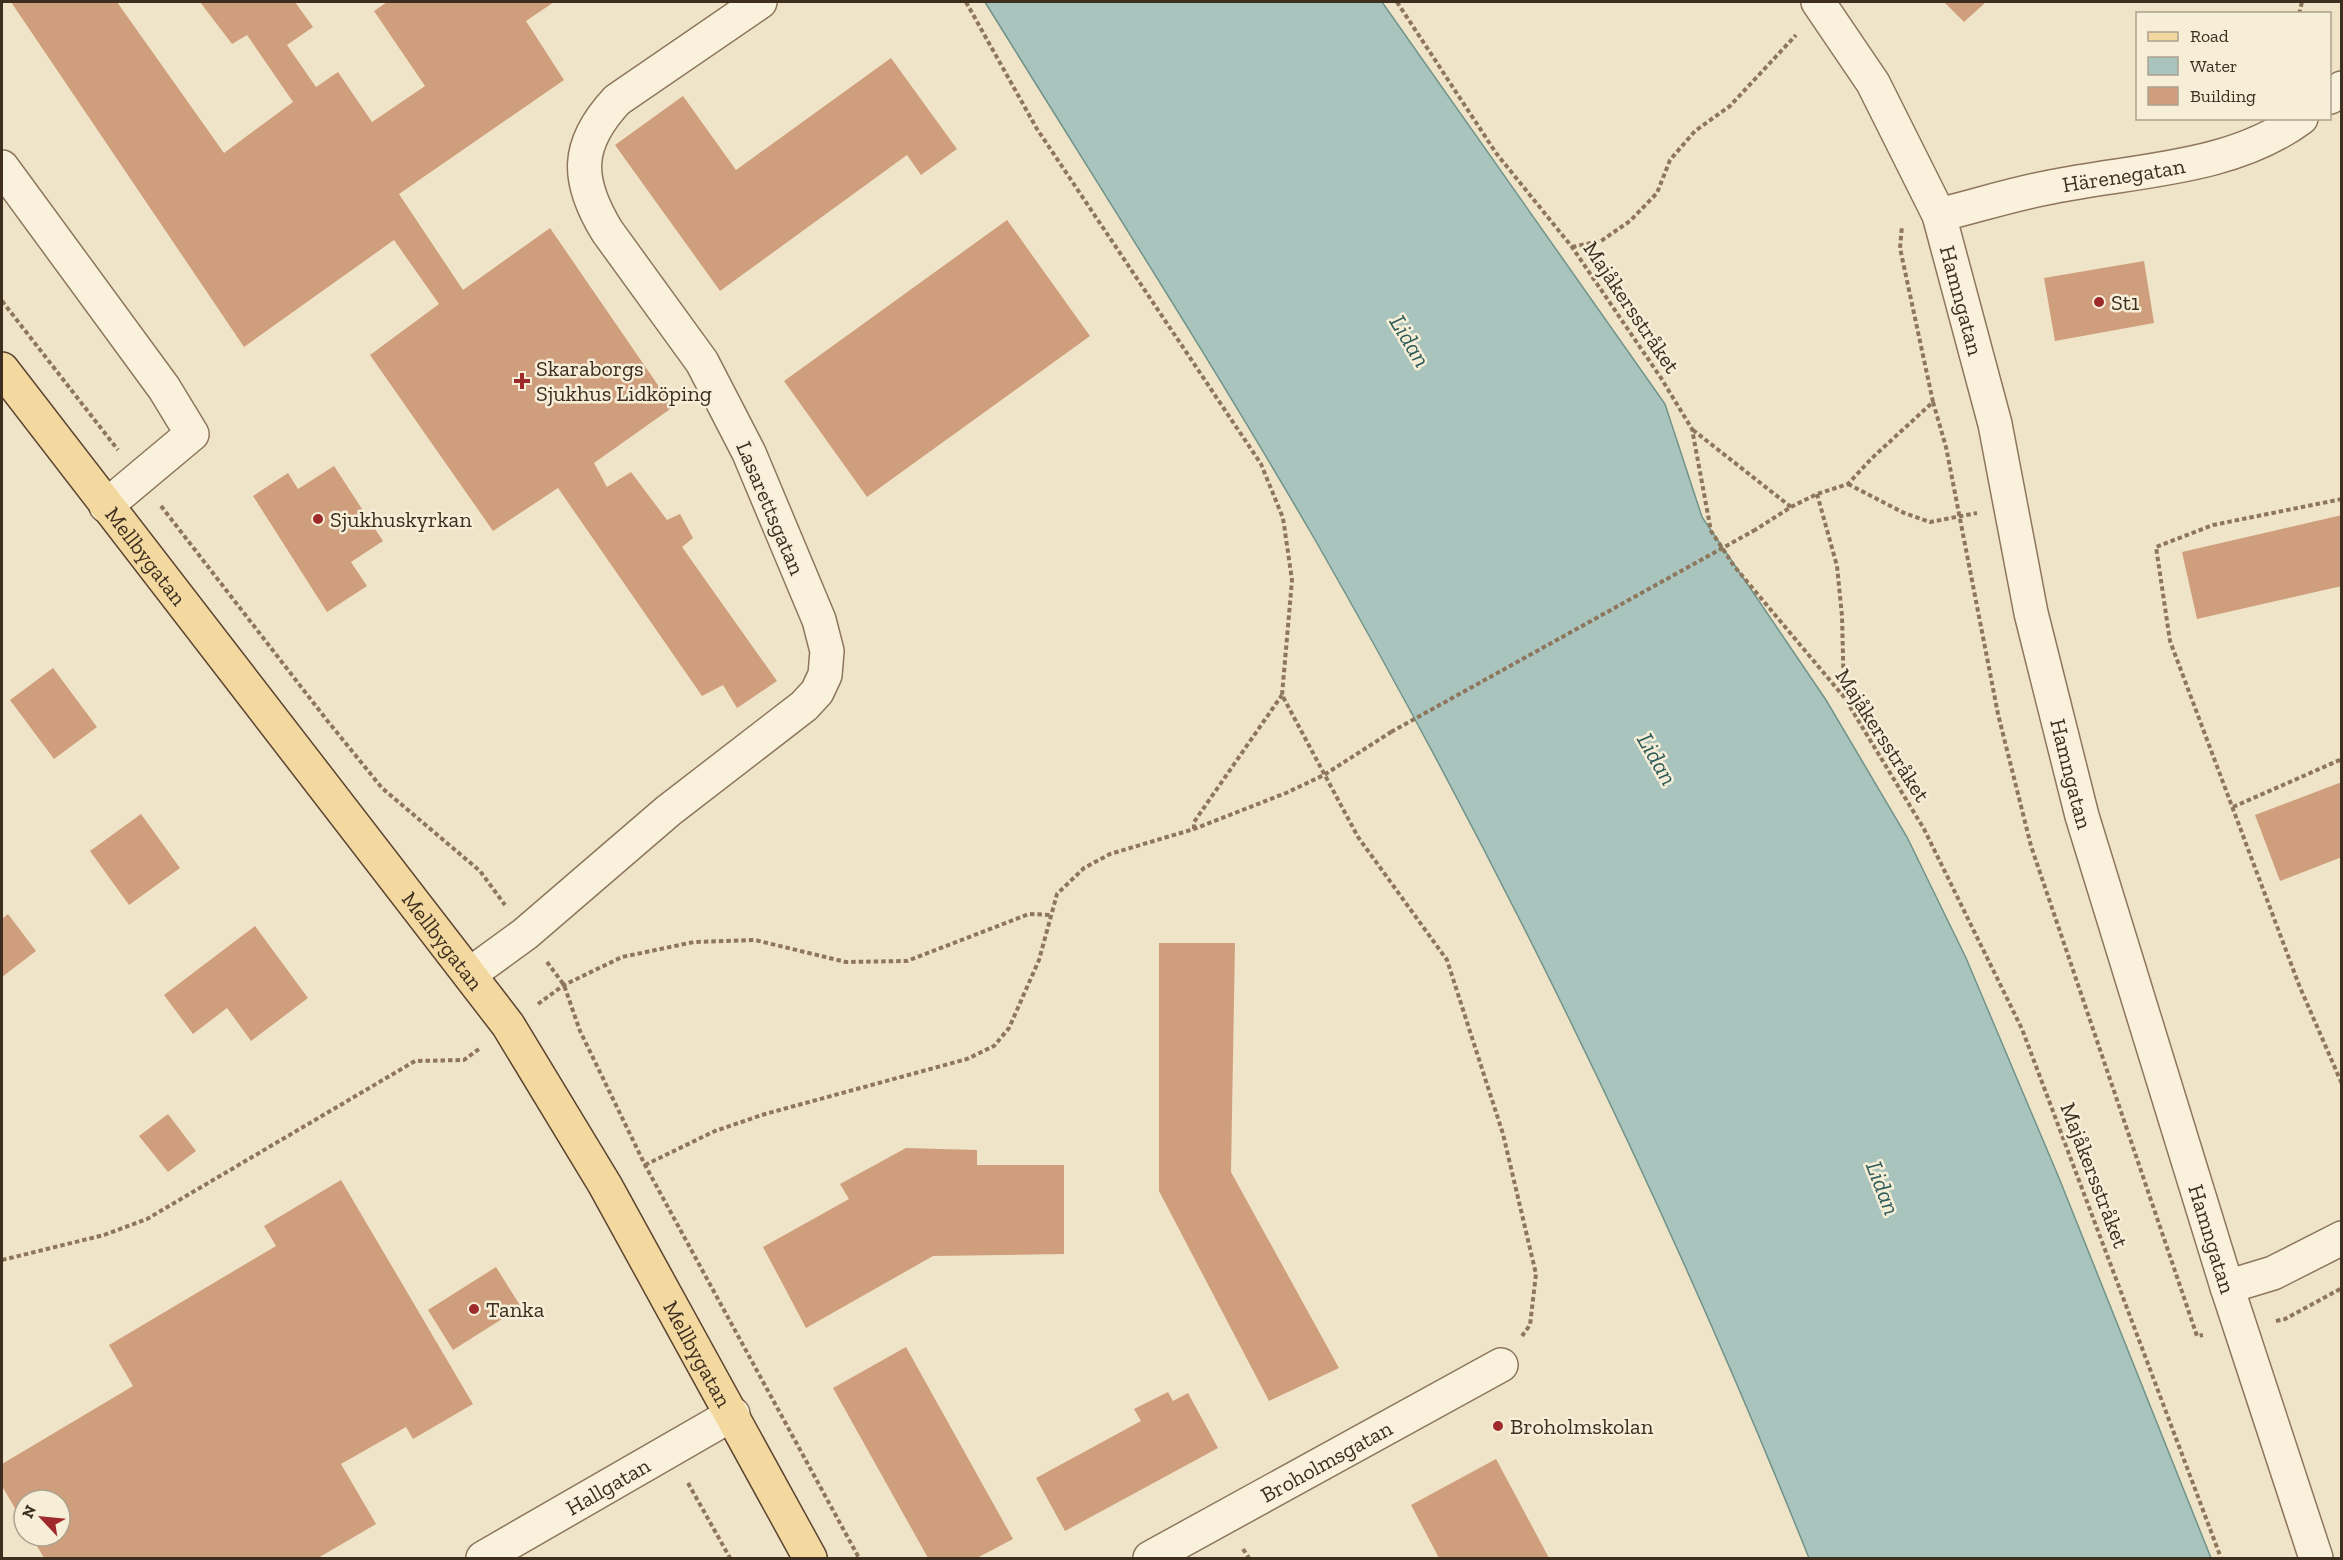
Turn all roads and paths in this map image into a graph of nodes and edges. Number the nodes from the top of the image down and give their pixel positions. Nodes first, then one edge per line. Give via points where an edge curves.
1 (760, 2) edge
2 (966, 2) edge
3 (1397, 2) edge
4 (1818, 2) edge
5 (1805, 43) dead end
6 (2298, 120) edge
7 (2, 167) edge
8 (1933, 202) junction
9 (1572, 246) junction
10 (3, 374) edge
11 (1933, 402) junction
12 (1692, 429) junction
13 (1848, 484) junction
14 (1817, 494) junction
15 (2342, 499) edge
16 (106, 506) junction
17 (1791, 507) junction
18 (2010, 507) junction
19 (1959, 517) junction
20 (1282, 695) junction
21 (1844, 697) junction
22 (2342, 759) edge
23 (1324, 775) junction
24 (2233, 807) junction
25 (1194, 829) junction
26 (470, 974) junction
27 (2342, 1065) edge
28 (2335, 1069) junction
29 (2342, 1084) edge
30 (645, 1165) dead end
31 (2342, 1238) edge
32 (2228, 1287) junction
33 (2342, 1288) edge
34 (2242, 1326) junction
35 (1502, 1365) joint
36 (733, 1414) junction
37 (670, 1451) junction
38 (483, 1558) edge
39 (730, 1558) edge
40 (810, 1558) edge
41 (1150, 1558) edge
42 (2221, 1558) edge
43 (2316, 1558) edge

1 - 26 street, Lasarettsgatan via 617,100 592,133 586,150 585,187 607,231 702,362 749,453 819,620 827,651 825,675 804,706 668,811 525,934
2 - 20 path via 1037,129 1261,464 1283,518 1292,580
3 - 9 path, Majåkersstråket via 1496,153
4 - 8 street, Hamngatan via 1872,83
5 - 9 path via 1799,33 1730,106 1695,131 1670,160 1657,193 1630,221 1601,241
6 - 8 street, Härenegatan via 2269,139 2193,162
7 - 16 street via 164,388 192,434
8 - 11 path via 1903,218 1900,248
8 - 18 street, Hamngatan via 1977,348
9 - 12 path, Majåkersstråket
10 - 16 main road, Mellbygatan
11 - 13 path
11 - 19 path
12 - 17 path
12 - 21 path, Majåkersstråket via 1711,531 1734,566
13 - 14 path
13 - 19 path via 1930,522
14 - 17 path
14 - 21 path via 1837,566
15 - 24 path via 2213,525 2156,547 2170,641
16 - 26 main road, Mellbygatan
17 - 23 path, bridge via 1391,732
18 - 19 path
18 - 32 street, Hamngatan via 2042,658 2082,816
19 - 34 path via 1998,714 2031,846 2194,1325 2198,1336
20 - 23 path
20 - 25 path via 1194,822
21 - 42 path, Majåkersstråket via 1924,829 2022,1029
22 - 24 path
23 - 25 path
23 - 35 path via 1358,837 1447,960 1503,1134 1536,1275 1530,1324
24 - 28 path via 2299,985
25 - 30 path via 1110,854 1069,880 1057,894 1022,1003 994,1046 967,1059 715,1131
26 - 36 main road, Mellbygatan via 508,1025 560,1108
27 - 28 path
28 - 29 path
31 - 32 street via 2273,1273
32 - 34 street, Hamngatan
33 - 34 path via 2285,1319
34 - 43 street, Hamngatan
35 - 41 street, Broholmsgatan
36 - 37 street, Hallgatan
36 - 40 main road, Mellbygatan
37 - 38 street, Hallgatan
37 - 39 path

